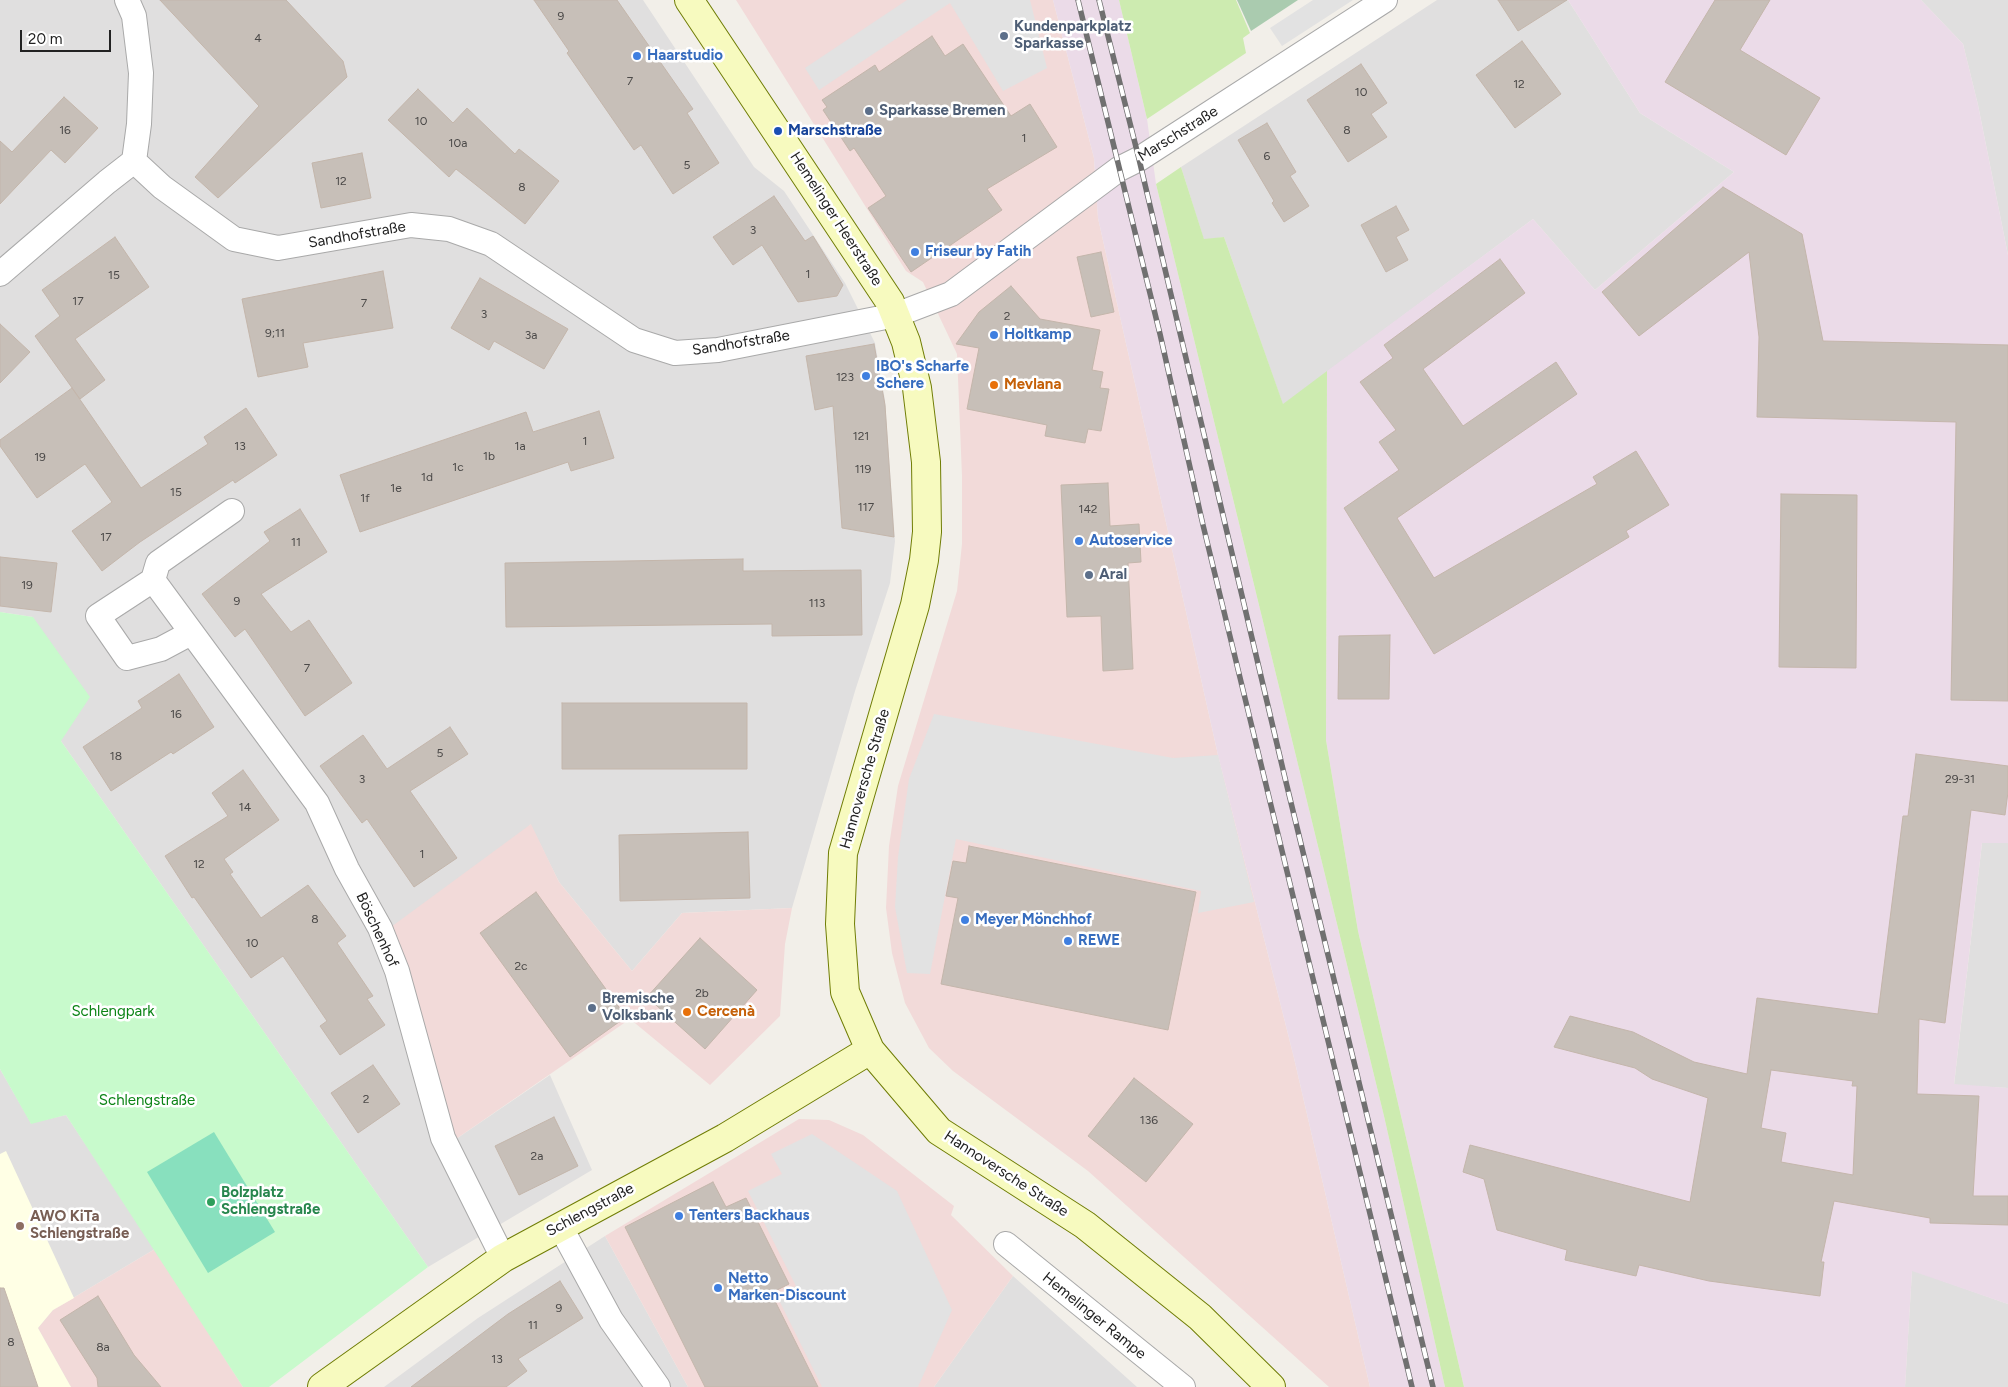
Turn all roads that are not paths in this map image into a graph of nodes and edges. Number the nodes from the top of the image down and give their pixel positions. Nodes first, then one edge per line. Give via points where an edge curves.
1 (127, 0) edge
2 (689, 0) edge
3 (1385, 0) edge
4 (134, 161) junction
5 (0, 274) edge
6 (896, 315) junction
7 (232, 511) dead end
8 (153, 580) junction
9 (192, 633) junction
10 (870, 1050) junction
11 (560, 1226) junction
12 (1006, 1244) dead end
13 (502, 1258) junction
14 (322, 1387) edge
15 (658, 1387) edge
16 (1183, 1387) edge
17 (1271, 1387) edge

1 - 4 street via 134,16 141,73
2 - 6 main road, Hemelinger Heerstraße via 794,155
3 - 6 street, Marschstraße via 1119,169 951,294
4 - 5 street
4 - 6 street, Sandhofstraße via 162,187 234,239 278,248 411,225 449,229 491,244 634,340 675,353 718,350
6 - 10 main road, Hannoversche Straße via 917,388 926,462 927,532 915,605 843,853 840,924 845,992
7 - 8 street via 158,563
8 - 9 street, Böschenhof
8 - 9 street via 98,616 127,658 161,649
9 - 13 street, Böschenhof via 317,803 380,928 397,971 443,1138
10 - 11 main road, Schlengstraße via 725,1138
10 - 17 main road, Hannoversche Straße via 939,1131 1085,1225 1200,1317
11 - 13 main road, Schlengstraße
11 - 15 street via 612,1320
12 - 16 street, Hemelinger Rampe
13 - 14 main road, Schlengstraße

